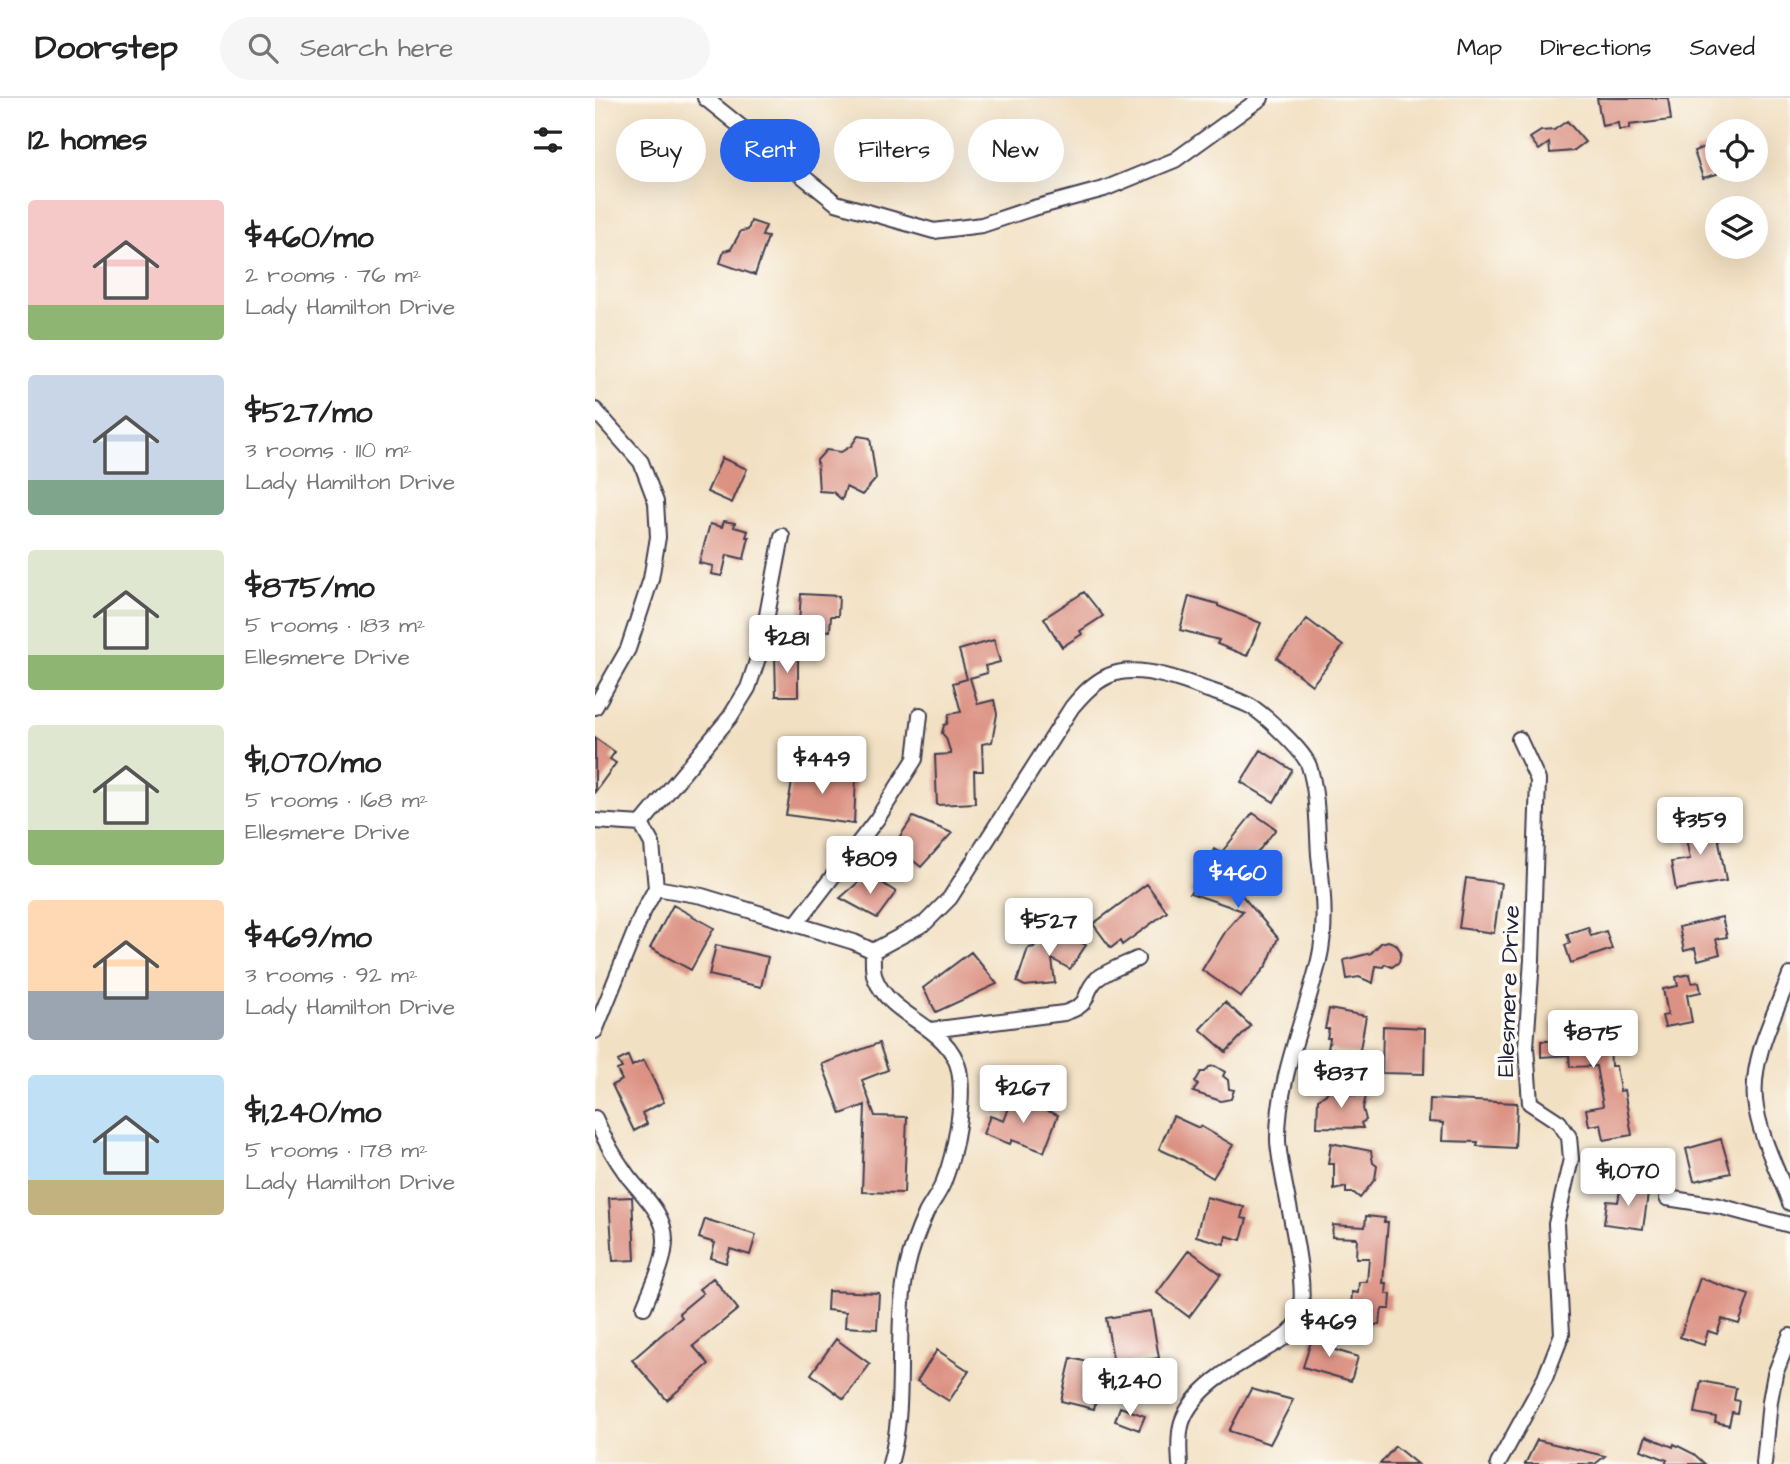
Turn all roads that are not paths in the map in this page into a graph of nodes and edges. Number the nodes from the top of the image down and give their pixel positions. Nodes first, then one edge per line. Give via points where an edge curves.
1 (705, 98) edge
2 (1261, 98) edge
3 (595, 410) edge
4 (782, 536) dead end
5 (595, 707) edge
6 (920, 715) dead end
7 (1519, 739) dead end
8 (595, 821) edge
9 (641, 824) junction
10 (656, 888) junction
11 (796, 924) junction
12 (873, 951) junction
13 (1137, 959) dead end
14 (1790, 975) edge
15 (931, 1030) junction
16 (595, 1031) edge
17 (595, 1118) edge
18 (1667, 1198) dead end
19 (1790, 1203) edge
20 (1790, 1224) edge
21 (644, 1307) dead end
22 (1790, 1336) edge
23 (890, 1464) edge
24 (1180, 1464) edge
25 (1498, 1464) edge
26 (1764, 1464) edge

1 - 2 street via 836,203 933,231 982,225 1104,189 1175,160
3 - 5 street via 641,462 656,502 658,537 651,579 628,649
4 - 9 street via 760,652 748,688 730,717
6 - 11 street via 915,759 877,819
7 - 25 street, Ellesmere Drive via 1538,780 1528,1093 1530,1103 1559,1122 1569,1138 1571,1159 1556,1224 1562,1334 1545,1378
8 - 9 street
9 - 10 street via 652,844
10 - 11 street via 702,896
10 - 16 street
11 - 12 street
12 - 15 street via 874,976 886,997
12 - 24 street via 925,923 950,898 1072,707 1110,674 1156,673 1251,707 1291,741 1308,763 1324,921 1282,1099 1278,1141 1302,1305 1296,1325 1208,1387 1190,1407 1182,1423
13 - 15 street via 1097,979 1076,1010
14 - 19 street via 1761,1050 1755,1089 1758,1115
15 - 23 street via 952,1051 959,1070 956,1137 944,1181 914,1240 906,1269 900,1314 898,1437
17 - 21 street via 606,1144 655,1207 665,1237 664,1255
18 - 20 street
22 - 26 street via 1773,1387

